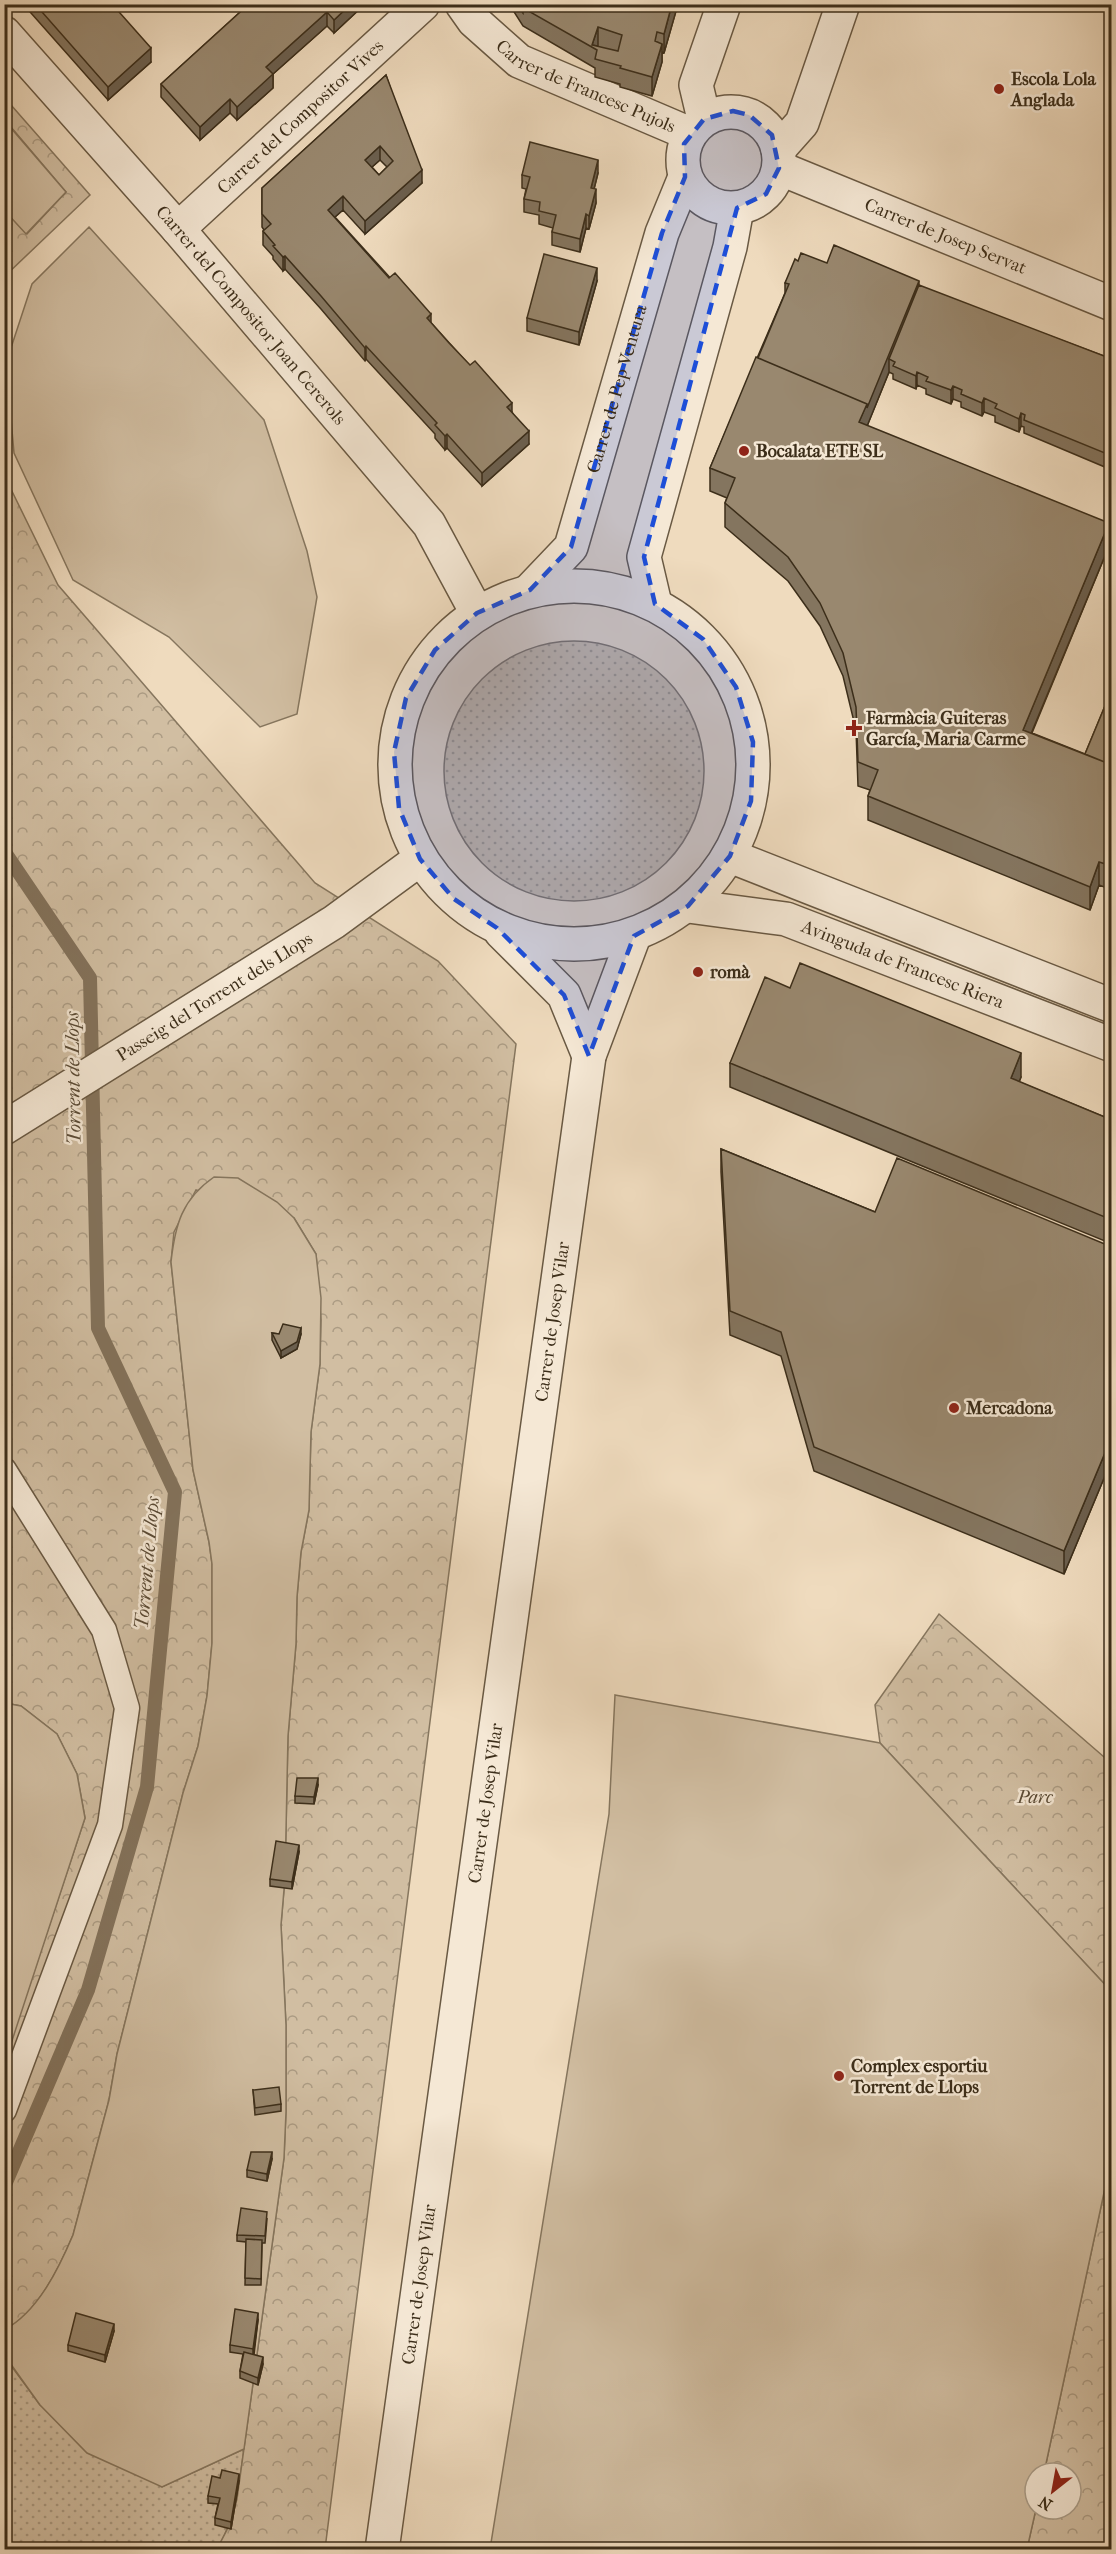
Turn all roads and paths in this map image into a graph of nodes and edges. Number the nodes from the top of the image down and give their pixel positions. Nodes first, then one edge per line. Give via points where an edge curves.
1 (423, 4) edge
2 (462, 4) edge
3 (724, 4) edge
4 (843, 4) edge
5 (4, 33) edge
6 (697, 127) junction
7 (778, 159) junction
8 (685, 177) junction
9 (737, 208) junction
10 (178, 229) junction
11 (1112, 303) edge
12 (530, 590) junction
13 (655, 604) junction
14 (477, 613) junction
15 (730, 856) junction
16 (420, 859) junction
17 (688, 906) junction
18 (497, 928) junction
19 (634, 936) junction
20 (1112, 1006) edge
21 (1110, 1038) edge
22 (589, 1056) junction
23 (4, 1128) edge
24 (4, 1470) edge
25 (4, 2110) edge
26 (382, 2550) edge

1 - 10 street, Carrer del Compositor Vives
2 - 6 street, Carrer de Francesc Pujols via 474,21 519,61
3 - 6 street via 696,85
4 - 7 street via 802,123
5 - 10 street, Carrer del Compositor Joan Cererols
6 - 7 street via 718,113 748,115 767,129
6 - 8 street via 684,144
7 - 9 street via 775,180 766,194
7 - 11 street, Carrer de Josep Servat
8 - 9 street via 705,201 720,208
8 - 12 street, Carrer de Pep Ventura via 662,234 571,547
9 - 13 street via 730,247 644,557
10 - 14 street, Carrer del Compositor Joan Cererols via 429,524
12 - 13 street via 572,585 615,590
12 - 14 street
13 - 15 street via 709,648 736,687 753,742 751,801
14 - 16 street via 435,650 406,698 394,752 399,808
15 - 17 street via 712,883
15 - 20 street, Avinguda de Francesc Riera
16 - 18 street via 454,899
16 - 23 street, Passeig del Torrent dels Llops via 334,922
17 - 19 street
17 - 21 street, Avinguda de Francesc Riera via 786,919
18 - 19 street via 541,943 588,945
18 - 22 street via 564,995
19 - 22 street, Carrer de Josep Vilar
22 - 26 street, Carrer de Josep Vilar
24 - 25 lane via 104,1630 127,1708 110,1825

